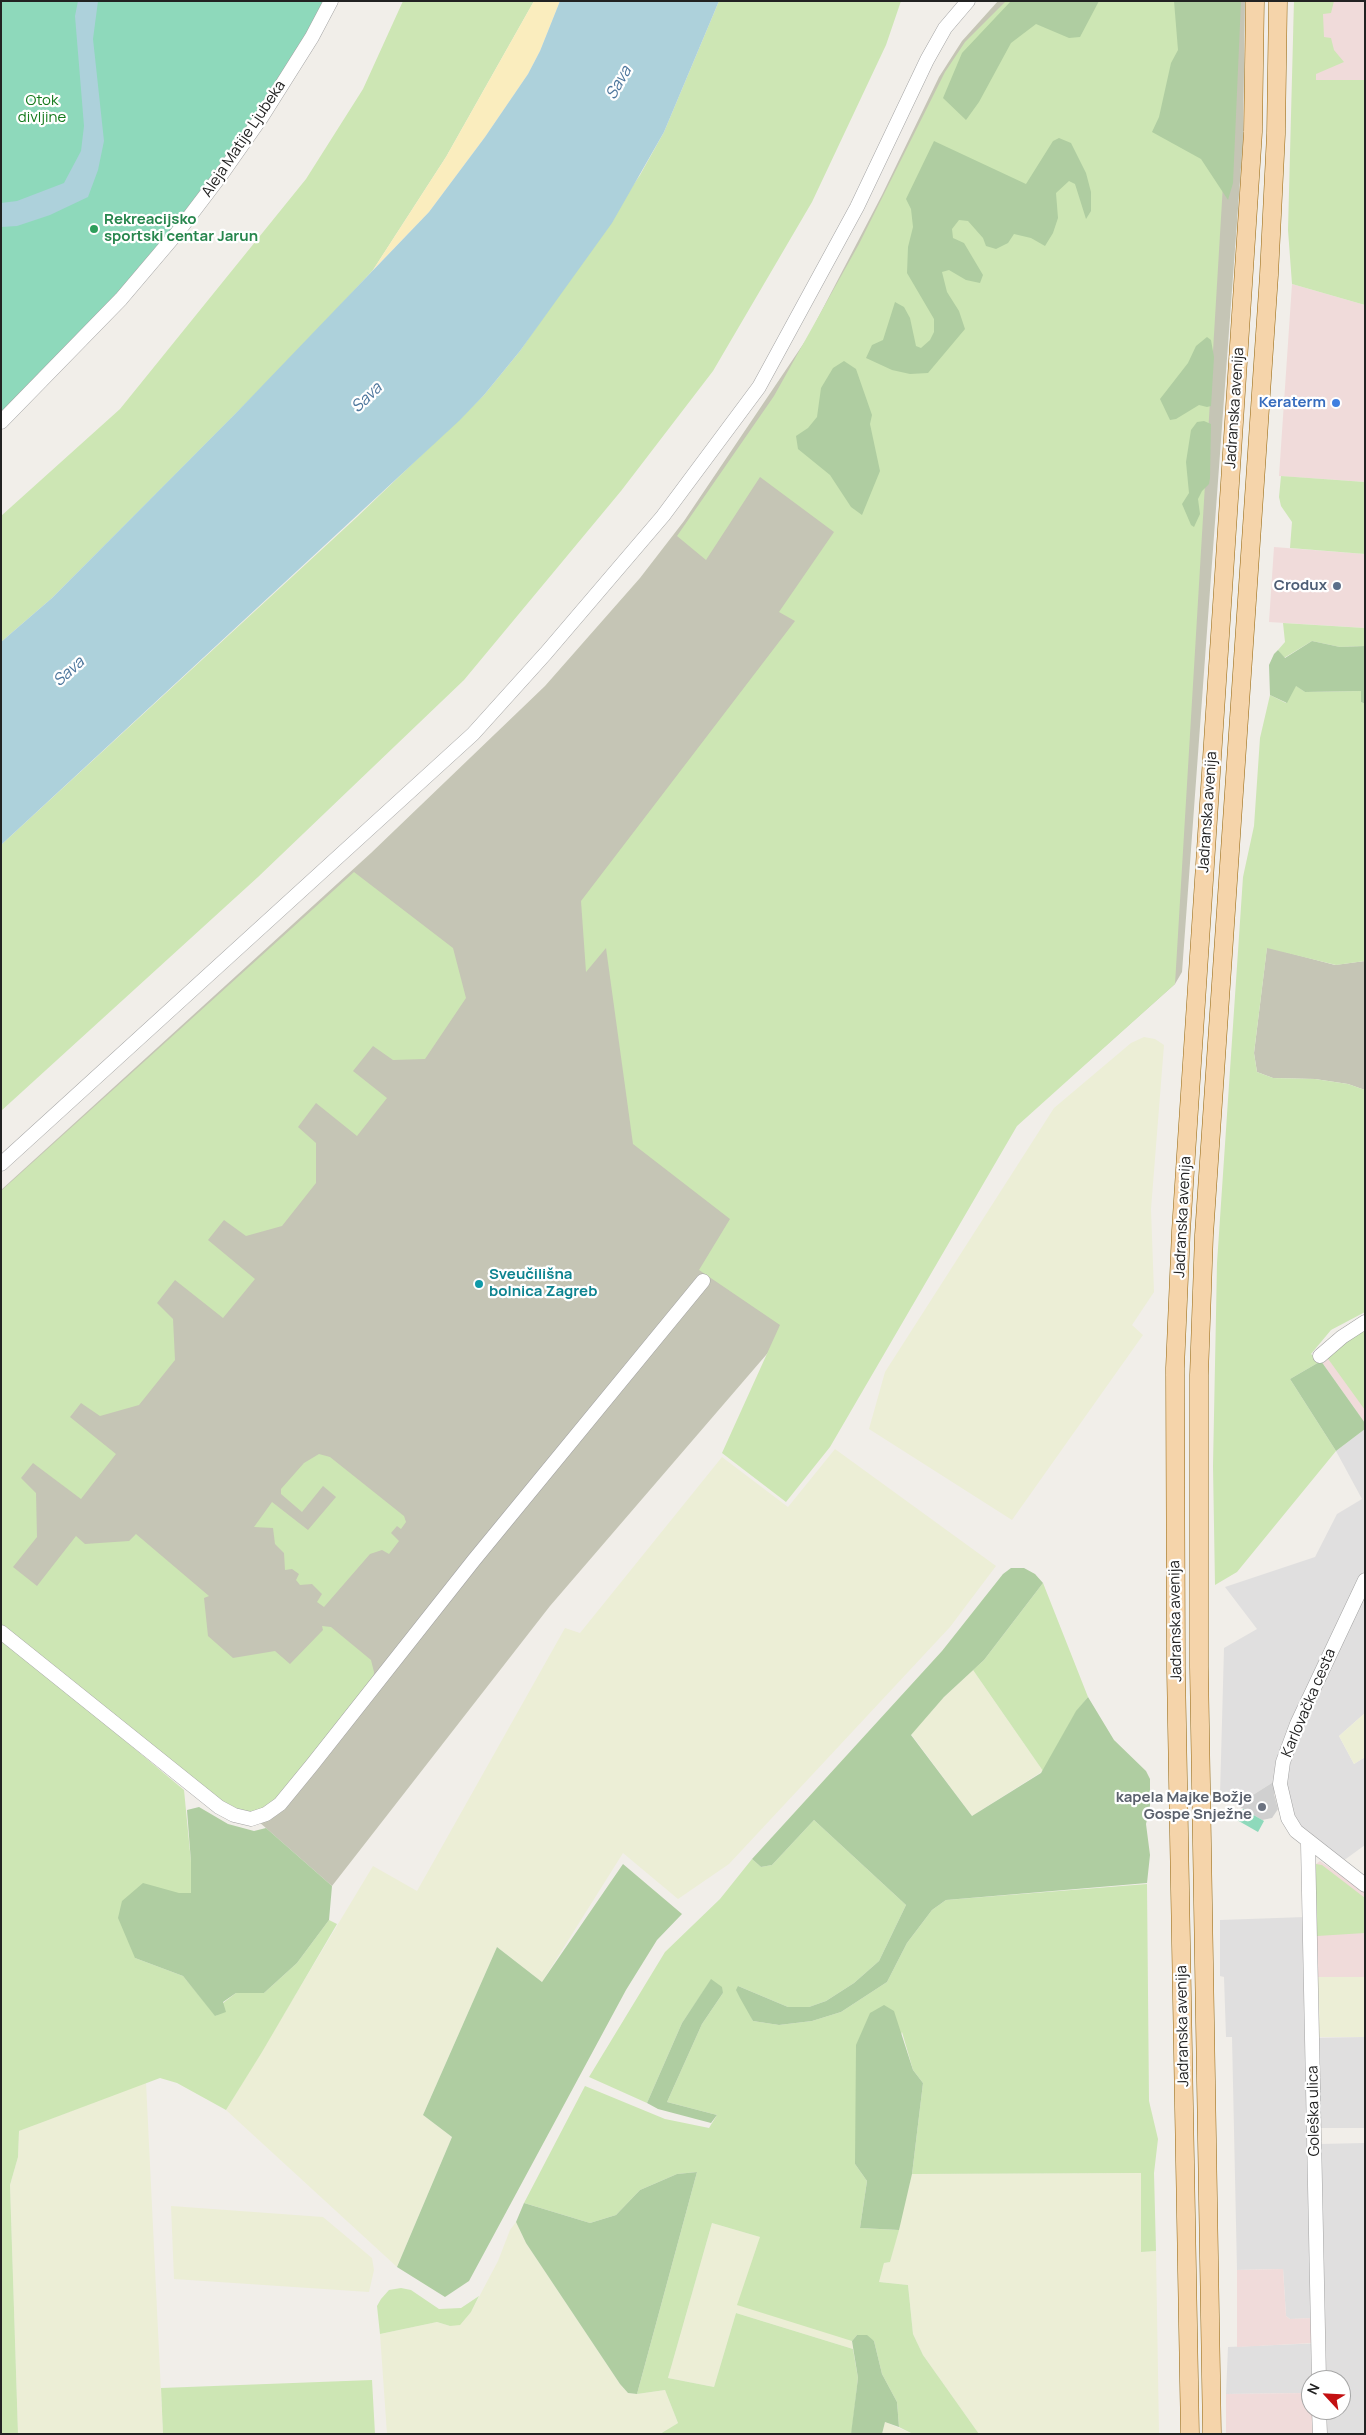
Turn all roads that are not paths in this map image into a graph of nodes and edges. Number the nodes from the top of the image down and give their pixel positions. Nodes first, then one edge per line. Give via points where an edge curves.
1 (331, 1) edge
2 (968, 1) edge
3 (1254, 1) edge
4 (1278, 1) edge
5 (1, 422) edge
6 (1, 1164) edge
7 (703, 1281) dead end
8 (1365, 1322) edge
9 (1320, 1356) dead end
10 (1365, 1580) edge
11 (1, 1632) edge
12 (1308, 1843) junction
13 (1365, 1885) edge
14 (1319, 2370) edge
15 (1319, 2420) edge
16 (1190, 2434) edge
17 (1212, 2434) edge
18 (1320, 2434) edge

1 - 5 street, Aleja Matije Ljubeka via 261,118 177,233 115,305
2 - 6 street via 945,28 927,60 857,206 759,387 663,516 473,734
3 - 16 main road, Jadranska avenija via 1253,132 1175,1368 1176,1670
4 - 17 main road, Jadranska avenija via 1276,134 1269,266 1204,1235 1200,1366 1199,1667
7 - 11 street via 474,1560 280,1804 266,1814 251,1820 219,1806
8 - 9 street via 1342,1336
10 - 12 street, Karlovačka cesta via 1297,1724 1284,1762 1280,1784 1283,1804 1296,1831
12 - 13 street, Karlovačka cesta
12 - 14 street, Goleška ulica
15 - 18 street

